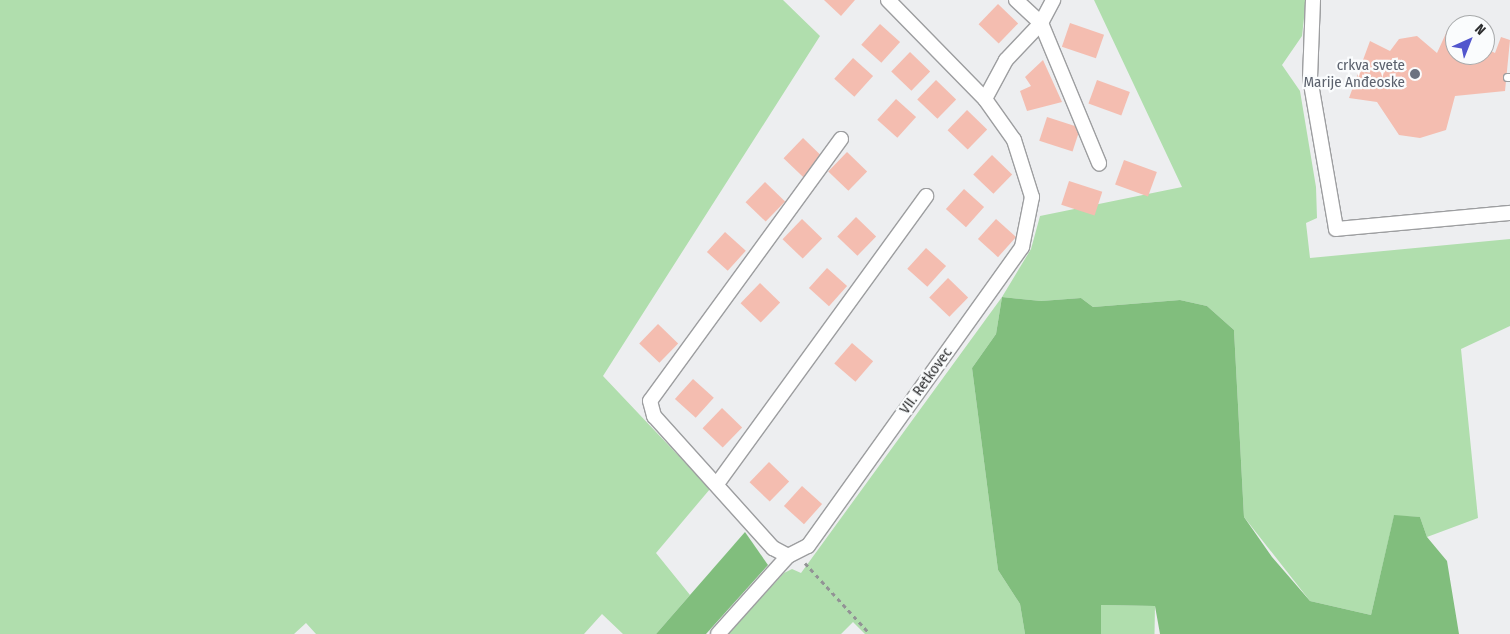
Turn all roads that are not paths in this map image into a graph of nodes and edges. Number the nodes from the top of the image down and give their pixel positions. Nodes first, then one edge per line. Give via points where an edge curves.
1 (888, 0) edge
2 (1016, 0) edge
3 (1053, 0) edge
4 (1313, 0) edge
5 (1041, 23) junction
6 (985, 99) junction
7 (841, 139) dead end
8 (1099, 163) dead end
9 (926, 196) dead end
10 (1510, 213) edge
11 (717, 484) junction
12 (793, 555) junction
13 (718, 634) edge

1 - 6 street, VII. Retkovec
2 - 5 street
3 - 5 street
4 - 10 street via 1310,78 1336,228
5 - 6 street via 1006,60
5 - 8 street
6 - 12 street, VII. Retkovec via 1014,140 1032,197 1022,247
7 - 11 street via 650,401 654,416
9 - 11 street
11 - 12 street via 773,548
12 - 13 street, VII. Retkovec

